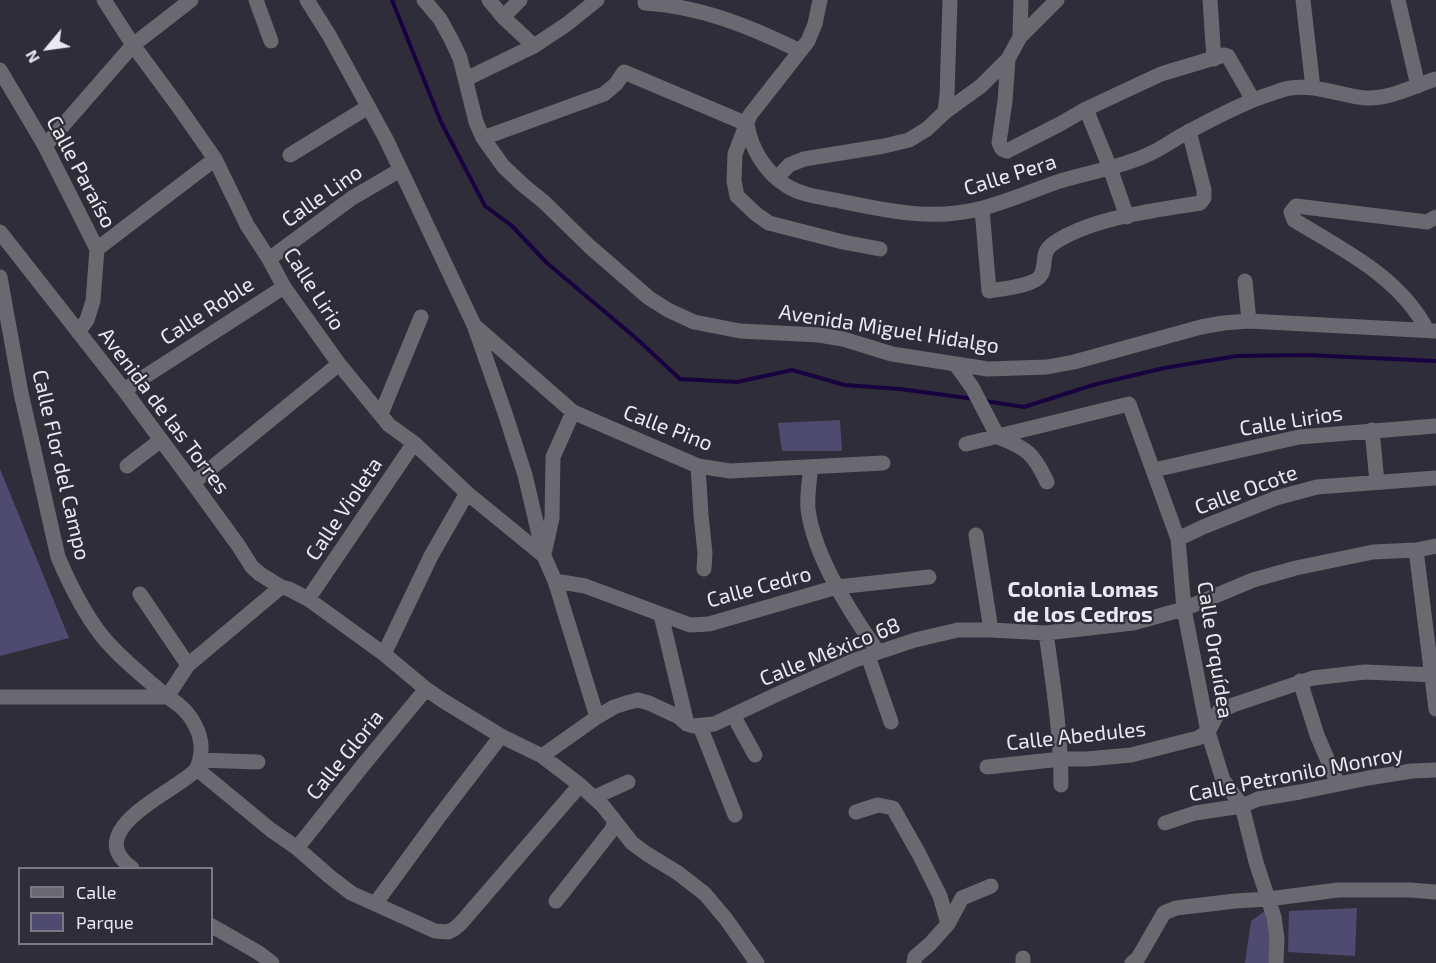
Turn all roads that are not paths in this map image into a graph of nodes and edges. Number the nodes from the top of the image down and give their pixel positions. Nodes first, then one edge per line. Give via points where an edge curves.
1 (104, 0) edge
2 (191, 0) edge
3 (256, 0) edge
4 (307, 0) edge
5 (424, 0) edge
6 (489, 0) edge
7 (520, 0) edge
8 (597, 0) edge
9 (820, 0) edge
10 (950, 0) edge
11 (1021, 0) edge
12 (1057, 0) edge
13 (1210, 0) edge
14 (1304, 0) edge
15 (1398, 0) edge
16 (645, 3) dead end
17 (503, 17) junction
18 (1020, 37) junction
19 (271, 41) dead end
20 (133, 45) junction
21 (534, 46) junction
22 (800, 51) junction
23 (1008, 59) junction
24 (1214, 59) junction
25 (0, 69) edge
26 (466, 79) junction
27 (1436, 80) edge
28 (1418, 86) junction
29 (1312, 88) junction
30 (1254, 100) junction
31 (368, 107) junction
32 (1086, 109) junction
33 (945, 112) junction
34 (747, 124) junction
35 (1189, 131) junction
36 (483, 138) junction
37 (45, 146) junction
38 (290, 155) dead end
39 (215, 159) junction
40 (1110, 168) junction
41 (400, 170) junction
42 (777, 178) junction
43 (982, 209) junction
44 (1127, 216) junction
45 (1436, 217) edge
46 (0, 231) edge
47 (97, 249) junction
48 (880, 249) dead end
49 (269, 259) junction
50 (0, 277) edge
51 (1245, 281) dead end
52 (284, 287) junction
53 (422, 317) dead end
54 (1249, 321) junction
55 (474, 325) junction
56 (1432, 330) edge
57 (78, 332) junction
58 (339, 364) junction
59 (956, 365) junction
60 (124, 390) junction
61 (573, 412) junction
62 (381, 414) junction
63 (1436, 426) edge
64 (1372, 430) junction
65 (997, 433) junction
66 (161, 440) junction
67 (414, 443) junction
68 (966, 444) dead end
69 (883, 463) dead end
70 (127, 466) dead end
71 (698, 466) junction
72 (811, 467) junction
73 (1154, 470) junction
74 (1436, 478) edge
75 (1047, 482) dead end
76 (1377, 482) junction
77 (193, 483) junction
78 (468, 493) junction
79 (975, 535) dead end
80 (1178, 539) junction
81 (1436, 546) edge
82 (1416, 550) junction
83 (544, 556) junction
84 (704, 569) dead end
85 (929, 577) dead end
86 (555, 581) junction
87 (281, 587) junction
88 (837, 587) junction
89 (140, 594) dead end
90 (308, 599) junction
91 (1184, 609) junction
92 (661, 615) junction
93 (991, 630) junction
94 (1046, 633) junction
95 (384, 654) junction
96 (873, 654) junction
97 (188, 665) junction
98 (1433, 675) edge
99 (1300, 681) junction
100 (426, 689) junction
101 (0, 697) edge
102 (167, 697) junction
103 (1436, 709) edge
104 (733, 715) junction
105 (597, 717) junction
106 (891, 722) dead end
107 (694, 725) junction
108 (1208, 732) junction
109 (501, 736) junction
110 (755, 755) dead end
111 (542, 756) junction
112 (1061, 759) junction
113 (258, 762) dead end
114 (198, 765) junction
115 (987, 767) dead end
116 (1436, 770) edge
117 (628, 782) dead end
118 (1061, 784) dead end
119 (1338, 784) junction
120 (580, 785) junction
121 (595, 797) junction
122 (1242, 806) junction
123 (856, 812) dead end
124 (735, 815) dead end
125 (615, 822) junction
126 (1165, 823) dead end
127 (297, 848) junction
128 (131, 867) edge
129 (991, 886) dead end
130 (1436, 892) edge
131 (1268, 899) junction
132 (556, 901) dead end
133 (375, 904) junction
134 (948, 924) junction
135 (213, 927) edge
136 (272, 963) edge
137 (757, 963) edge
138 (914, 963) edge
139 (1132, 963) edge
140 (1276, 963) edge

1 - 20 street, Calle Lirio
2 - 20 street
3 - 19 street
4 - 31 street, Calle Pino
5 - 26 street, Avenida Miguel Hidalgo via 451,39
6 - 17 street
7 - 17 street
8 - 21 street
9 - 22 street via 815,24
10 - 33 street
11 - 18 street
12 - 18 street
13 - 24 street
14 - 29 street
15 - 28 street
16 - 22 street via 717,16
17 - 21 street
18 - 23 street
20 - 37 street
20 - 39 street, Calle Lirio
21 - 26 street
22 - 34 street
23 - 32 street via 999,143 1002,149 1008,151
23 - 33 street via 981,86
24 - 30 street via 1228,56
24 - 32 street via 1161,74
25 - 37 street, Calle Paraíso
26 - 36 street, Avenida Miguel Hidalgo
27 - 28 street, Calle Pera
28 - 29 street, Calle Pera via 1379,98
29 - 30 street, Calle Pera via 1290,88
30 - 35 street, Calle Pera
31 - 38 street
31 - 41 street, Calle Pino
32 - 40 street
33 - 42 street via 909,140 804,159 789,165
34 - 36 street via 624,72 604,94
34 - 42 street, Calle Pera via 758,156
34 - 48 street via 735,154 734,181 737,196 756,214 769,223 799,232
35 - 40 street, Calle Pera via 1146,156
35 - 44 street via 1204,198 1200,203
36 - 59 street, Avenida Miguel Hidalgo via 523,185 630,282 668,310 694,322 740,331 819,335
37 - 47 street, Calle Paraíso
39 - 47 street
39 - 49 street, Calle Lirio via 247,225
40 - 43 street, Calle Pera
40 - 44 street
41 - 49 street, Calle Lino via 352,198
41 - 55 street, Calle Pino
42 - 43 street, Calle Pera via 788,187 815,197 877,210 940,215
43 - 44 street via 989,291 1034,282 1041,276 1046,250 1053,243 1092,224
45 - 56 street via 1426,222 1296,206 1291,212 1294,220 1395,287
46 - 57 street, Avenida de las Torres
47 - 57 street, Calle Paraíso via 93,301
49 - 52 street, Calle Lirio
50 - 102 street, Calle Flor del Campo via 58,557 84,611 104,638
51 - 54 street
52 - 58 street, Calle Lirio
52 - 60 street, Calle Roble
53 - 62 street
54 - 56 street, Avenida Miguel Hidalgo
54 - 59 street, Avenida Miguel Hidalgo via 1201,327 1047,367 988,369
55 - 61 street, Calle Pino
55 - 83 street, Calle Pino via 525,475
57 - 60 street, Avenida de las Torres
58 - 62 street, Calle Lirio
58 - 77 street
59 - 65 street
60 - 66 street, Avenida de las Torres
61 - 71 street, Calle Pino
61 - 83 street via 553,457 552,518
62 - 67 street, Calle Lirio
63 - 64 street, Calle Lirios
64 - 73 street, Calle Lirios via 1299,437
64 - 76 street
65 - 68 street
65 - 73 street, Calle Orquídea via 1129,404
65 - 75 street via 1032,456
66 - 70 street
66 - 77 street, Avenida de las Torres
67 - 78 street, Calle Lirio
67 - 90 street, Calle Violeta
69 - 72 street, Calle Pino
71 - 72 street, Calle Pino via 730,471
71 - 84 street
72 - 88 street via 808,512
73 - 80 street, Calle Orquídea
74 - 76 street, Calle Ocote
76 - 80 street, Calle Ocote via 1317,487 1276,498
77 - 87 street, Avenida de las Torres via 252,567
78 - 83 street, Calle Lirio
78 - 95 street via 431,556
79 - 93 street
80 - 91 street, Calle Orquídea
81 - 82 street, Calle México 68
82 - 91 street, Calle México 68 via 1373,552 1296,568 1253,580
82 - 98 street
83 - 86 street, Calle Pino
85 - 88 street, Calle Cedro
86 - 92 street, Calle Cedro via 585,586
86 - 105 street, Calle Pino
87 - 90 street, Avenida de las Torres
87 - 97 street
88 - 92 street, Calle Cedro via 709,624 690,625
88 - 96 street
89 - 97 street
90 - 95 street, Avenida de las Torres
91 - 94 street, Calle México 68 via 1133,623
91 - 108 street, Calle Orquídea
92 - 107 street
93 - 94 street, Calle México 68
93 - 96 street, Calle México 68 via 958,630
94 - 112 street
95 - 100 street, Avenida de las Torres
96 - 104 street, Calle México 68
96 - 106 street
97 - 102 street
98 - 99 street via 1365,672
98 - 103 street
99 - 108 street via 1219,711
99 - 119 street
100 - 109 street, Avenida de las Torres
100 - 127 street, Calle Gloria
101 - 102 street
102 - 114 street, Calle Flor del Campo via 180,705 200,736
104 - 107 street, Calle México 68 via 714,724
104 - 110 street
105 - 107 street via 638,700
105 - 111 street
107 - 124 street
108 - 112 street, Calle Abedules via 1131,756
108 - 122 street, Calle Orquídea via 1223,780
109 - 111 street, Avenida de las Torres
109 - 133 street
111 - 120 street, Avenida de las Torres
112 - 115 street, Calle Abedules
112 - 118 street
113 - 114 street
114 - 127 street
114 - 128 street via 137,812 119,832 117,853
116 - 119 street, Calle Petronilo Monroy
117 - 121 street
119 - 122 street, Calle Petronilo Monroy via 1258,799
120 - 121 street, Avenida de las Torres
120 - 133 street via 454,929 435,931
121 - 125 street, Avenida de las Torres
122 - 126 street, Calle Petronilo Monroy via 1195,813
122 - 131 street, Calle Orquídea
123 - 134 street via 878,805 893,808 940,896
125 - 132 street
125 - 137 street, Avenida de las Torres via 639,849 705,894
127 - 133 street via 351,893
129 - 134 street via 962,898
130 - 131 street via 1338,890
131 - 139 street via 1170,910 1164,913
131 - 140 street, Calle Orquídea via 1277,938
134 - 138 street via 915,957
135 - 136 street

